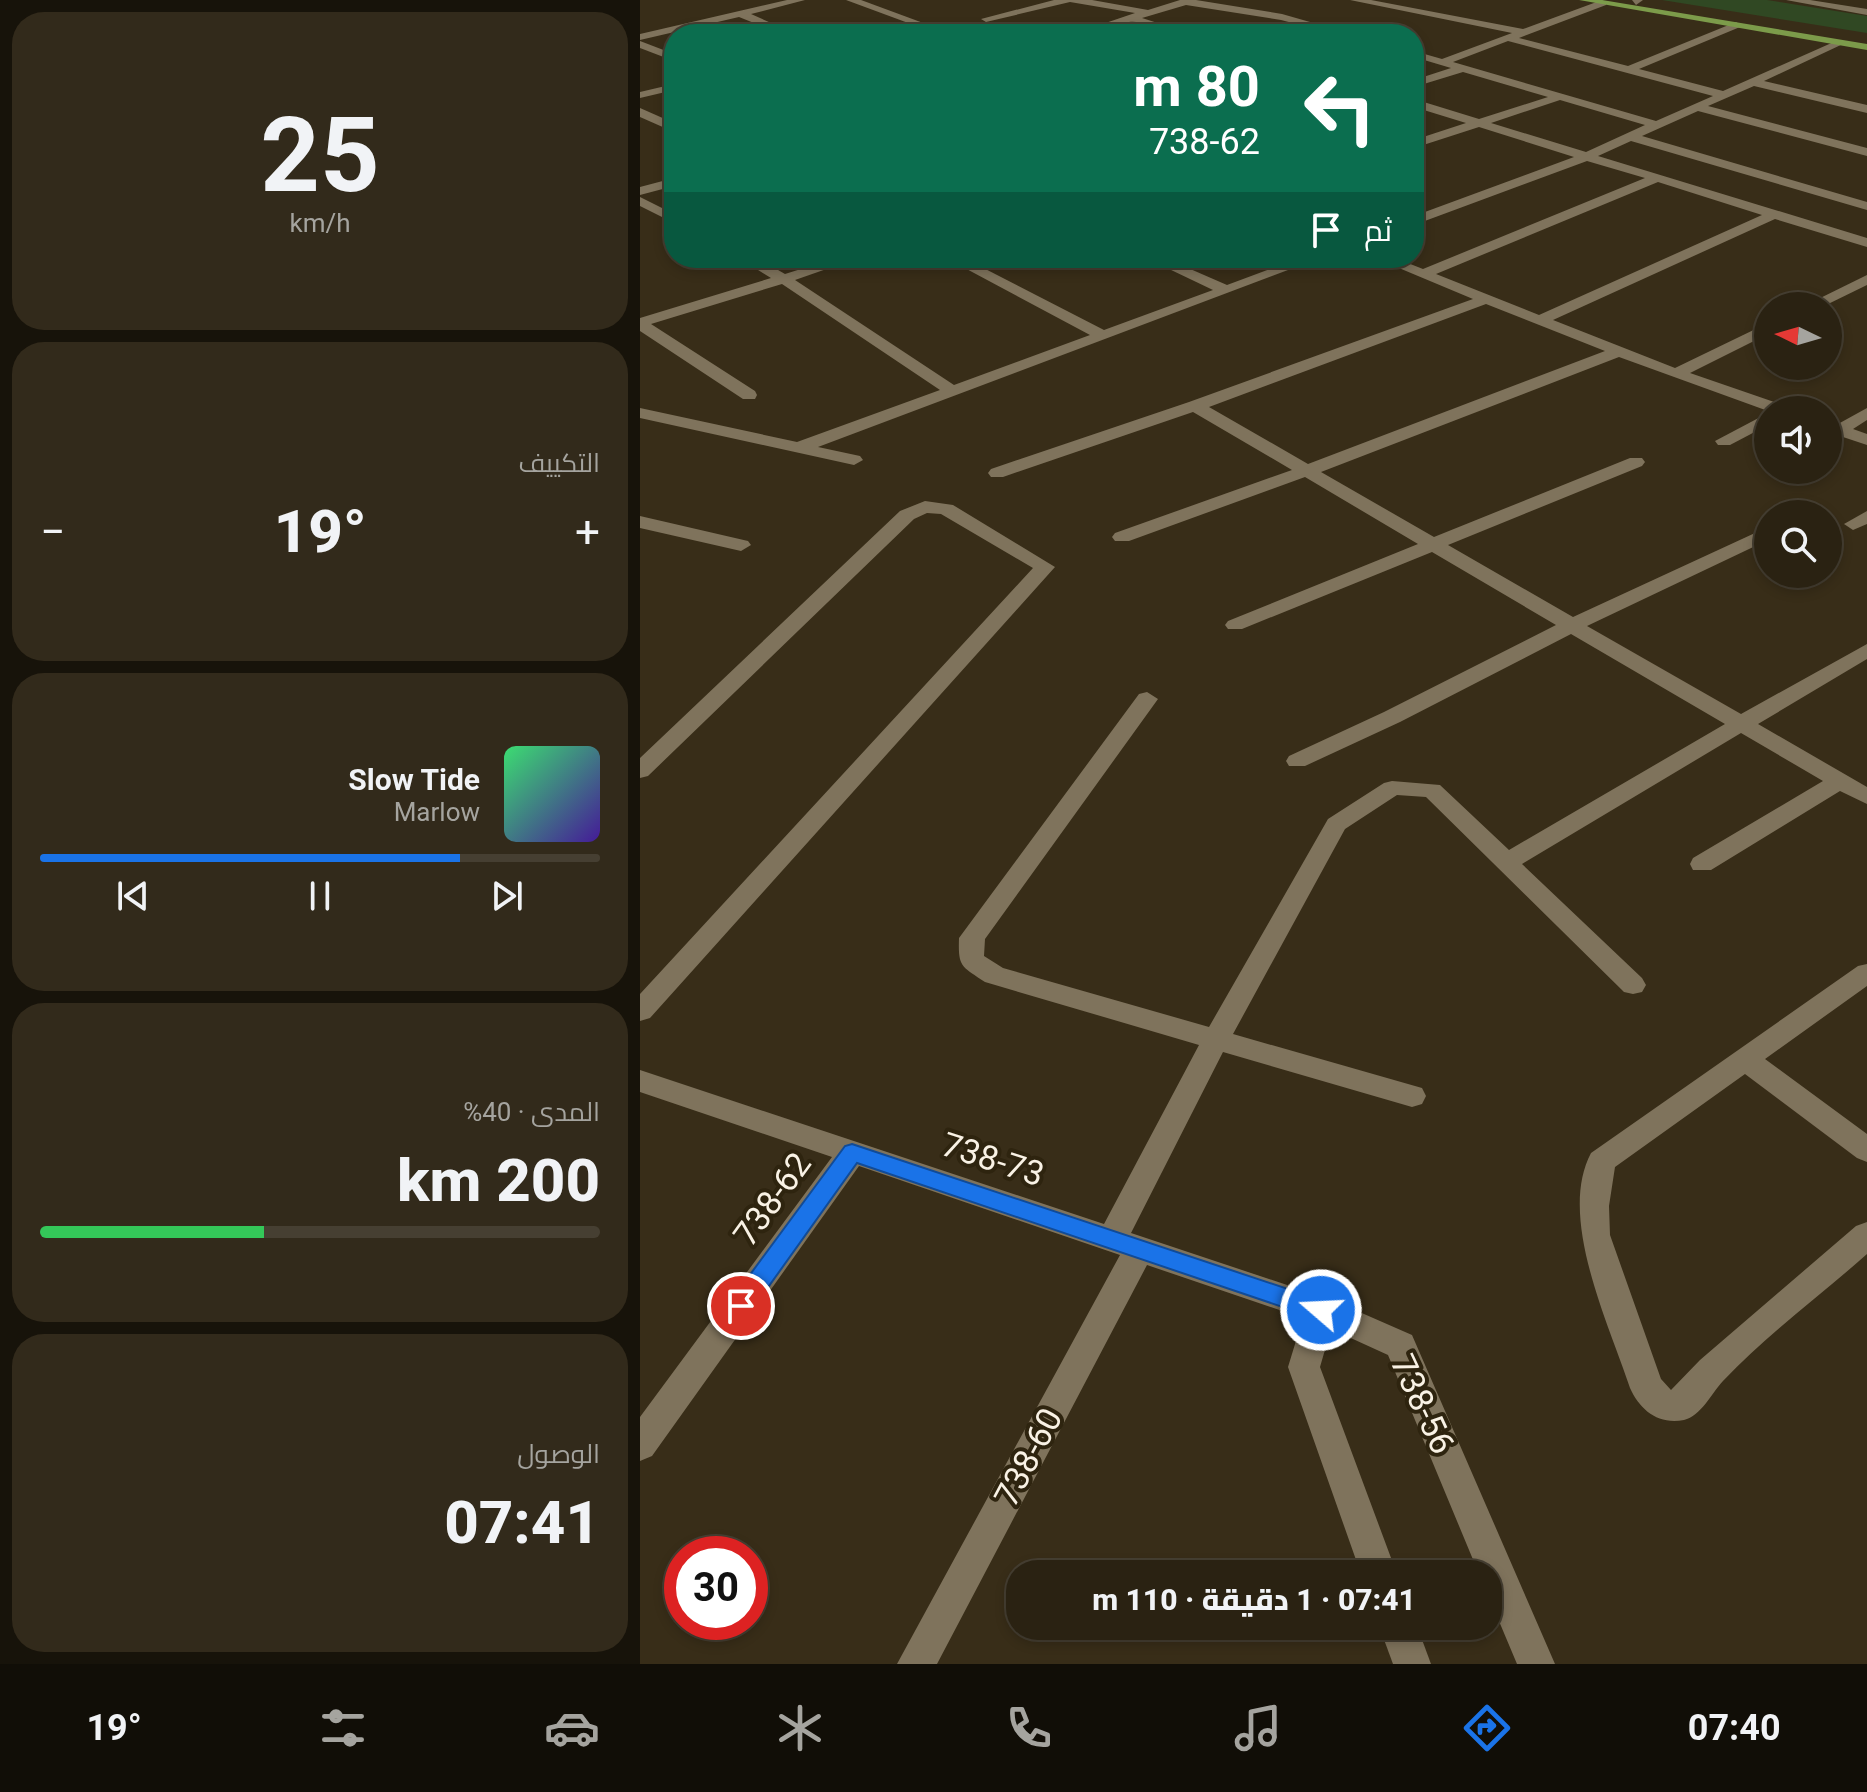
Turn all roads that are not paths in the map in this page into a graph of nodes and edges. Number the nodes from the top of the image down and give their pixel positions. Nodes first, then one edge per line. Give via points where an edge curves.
1 (800, 0) edge
2 (851, 0) edge
3 (1067, 0) edge
4 (1074, 0) edge
5 (1355, 0) edge
6 (1584, 0) edge
7 (1622, 0) edge
8 (1791, 0) edge
9 (1189, 1) edge
10 (1604, 1) edge
11 (1637, 1) edge
12 (1867, 12) edge
13 (738, 13) junction
14 (1152, 13) junction
15 (986, 19) dead end
16 (1135, 19) junction
17 (693, 24) edge
18 (766, 24) edge
19 (919, 24) edge
20 (1116, 24) edge
21 (1152, 24) edge
22 (1309, 24) edge
23 (1736, 25) junction
24 (664, 31) edge
25 (1525, 32) junction
26 (640, 37) edge
27 (1508, 38) junction
28 (1867, 38) edge
29 (1840, 43) junction
30 (640, 44) edge
31 (1867, 47) edge
32 (664, 54) edge
33 (1424, 57) edge
34 (1443, 62) junction
35 (1463, 68) junction
36 (1628, 70) junction
37 (1424, 81) edge
38 (1753, 82) junction
39 (664, 89) edge
40 (640, 95) edge
41 (1724, 95) junction
42 (1559, 97) junction
43 (1424, 106) edge
44 (1696, 107) junction
45 (1867, 109) edge
46 (640, 112) edge
47 (664, 123) edge
48 (1479, 123) junction
49 (1657, 125) junction
50 (1631, 137) junction
51 (1424, 141) edge
52 (1863, 148) edge
53 (1585, 157) junction
54 (1657, 178) junction
55 (664, 185) edge
56 (640, 191) edge
57 (640, 201) edge
58 (1867, 206) edge
59 (664, 214) edge
60 (1775, 214) junction
61 (1424, 217) edge
62 (1867, 243) edge
63 (764, 268) edge
64 (819, 268) edge
65 (972, 268) edge
66 (1176, 268) edge
67 (1286, 268) edge
68 (1408, 268) edge
69 (1423, 274) junction
70 (784, 279) junction
71 (1867, 279) edge
72 (1226, 290) junction
73 (1841, 292) edge
74 (1487, 299) junction
75 (1542, 319) junction
76 (640, 324) edge
77 (1102, 335) junction
78 (1754, 335) edge
79 (1620, 351) junction
80 (1676, 374) junction
81 (952, 391) junction
82 (749, 395) dead end
83 (1754, 401) edge
84 (1195, 406) junction
85 (640, 413) edge
86 (1867, 413) edge
87 (1842, 424) edge
88 (1754, 425) edge
89 (1842, 431) edge
90 (1867, 440) edge
91 (1724, 441) dead end
92 (798, 448) junction
93 (854, 460) dead end
94 (1636, 462) dead end
95 (1306, 471) junction
96 (997, 473) dead end
97 (640, 522) edge
98 (1122, 537) dead end
99 (1754, 540) edge
100 (741, 545) dead end
101 (1433, 545) junction
102 (1235, 625) dead end
103 (1572, 625) junction
104 (1867, 650) edge
105 (1147, 699) dead end
106 (1741, 724) junction
107 (1297, 761) dead end
108 (640, 771) edge
109 (1857, 787) edge
110 (1505, 863) junction
111 (1702, 864) dead end
112 (1867, 973) edge
113 (1633, 985) dead end
114 (640, 1011) edge
115 (1215, 1041) junction
116 (1745, 1059) junction
117 (640, 1081) edge
118 (1412, 1096) dead end
119 (1867, 1150) edge
120 (852, 1153) junction
121 (1867, 1235) edge
122 (1126, 1244) junction
123 (1321, 1310) junction
124 (642, 1437) edge
125 (1374, 1560) edge
126 (1403, 1640) edge
127 (916, 1664) edge
128 (1412, 1664) edge
129 (1536, 1664) edge

1 - 13 street
2 - 19 street
3 - 15 street
4 - 14 street
5 - 25 street
6 - 10 main road
7 - 11 main road
8 - 12 street
9 - 14 street
9 - 22 street
10 - 23 main road
10 - 25 street
11 - 28 main road
13 - 17 street
13 - 18 street
14 - 16 street
16 - 20 street
16 - 21 street
23 - 29 main road
23 - 36 street
24 - 26 street
25 - 27 street
27 - 34 street
27 - 36 street
29 - 31 main road
29 - 38 street
30 - 32 street
33 - 34 street
34 - 35 street
35 - 37 street
35 - 42 street
36 - 41 street
38 - 41 street
38 - 45 street
39 - 40 street
41 - 44 street
42 - 48 street
42 - 49 street
43 - 48 street
44 - 49 street
44 - 52 street
46 - 47 street
48 - 51 street
48 - 53 street
49 - 50 street
50 - 53 street
50 - 58 street
53 - 54 street
53 - 61 street
54 - 60 street
54 - 69 street
55 - 56 street
57 - 59 street
60 - 62 street
60 - 75 street
63 - 70 street
64 - 70 street
65 - 77 street
66 - 72 street
67 - 72 street
68 - 69 street
69 - 74 street
70 - 76 street
70 - 81 street
71 - 73 street
72 - 77 street
74 - 75 street
74 - 84 street
75 - 79 street
76 - 82 street
77 - 81 street
78 - 80 street
79 - 80 street
79 - 95 street
80 - 83 street
81 - 92 street
84 - 95 street
84 - 96 street
85 - 92 street
86 - 87 street
88 - 91 street
89 - 90 street
92 - 93 street
94 - 101 street
95 - 98 street
95 - 101 street
97 - 100 street
99 - 103 street
101 - 102 street
101 - 103 street
103 - 106 street
103 - 107 street
104 - 106 street
105 - 115 street via 972,938 971,960 994,975
106 - 109 street
106 - 110 street
108 - 114 street via 907,515 925,507 946,509 1045,567
109 - 111 street
110 - 113 street, 738-60
110 - 115 street, 738-60 via 1432,790 1392,788 1336,824
112 - 116 street
115 - 118 street
115 - 122 street, 738-60
116 - 119 street
116 - 121 street via 1601,1161 1595,1235 1647,1388 1663,1405 1682,1405 1712,1370
117 - 120 street, 738-73
120 - 122 street, 738-73
120 - 124 street, 738-62
122 - 123 street, 738-73
122 - 127 street, 738-60
123 - 125 street via 1304,1367
123 - 129 street, 738-56 via 1400,1345
126 - 128 street

